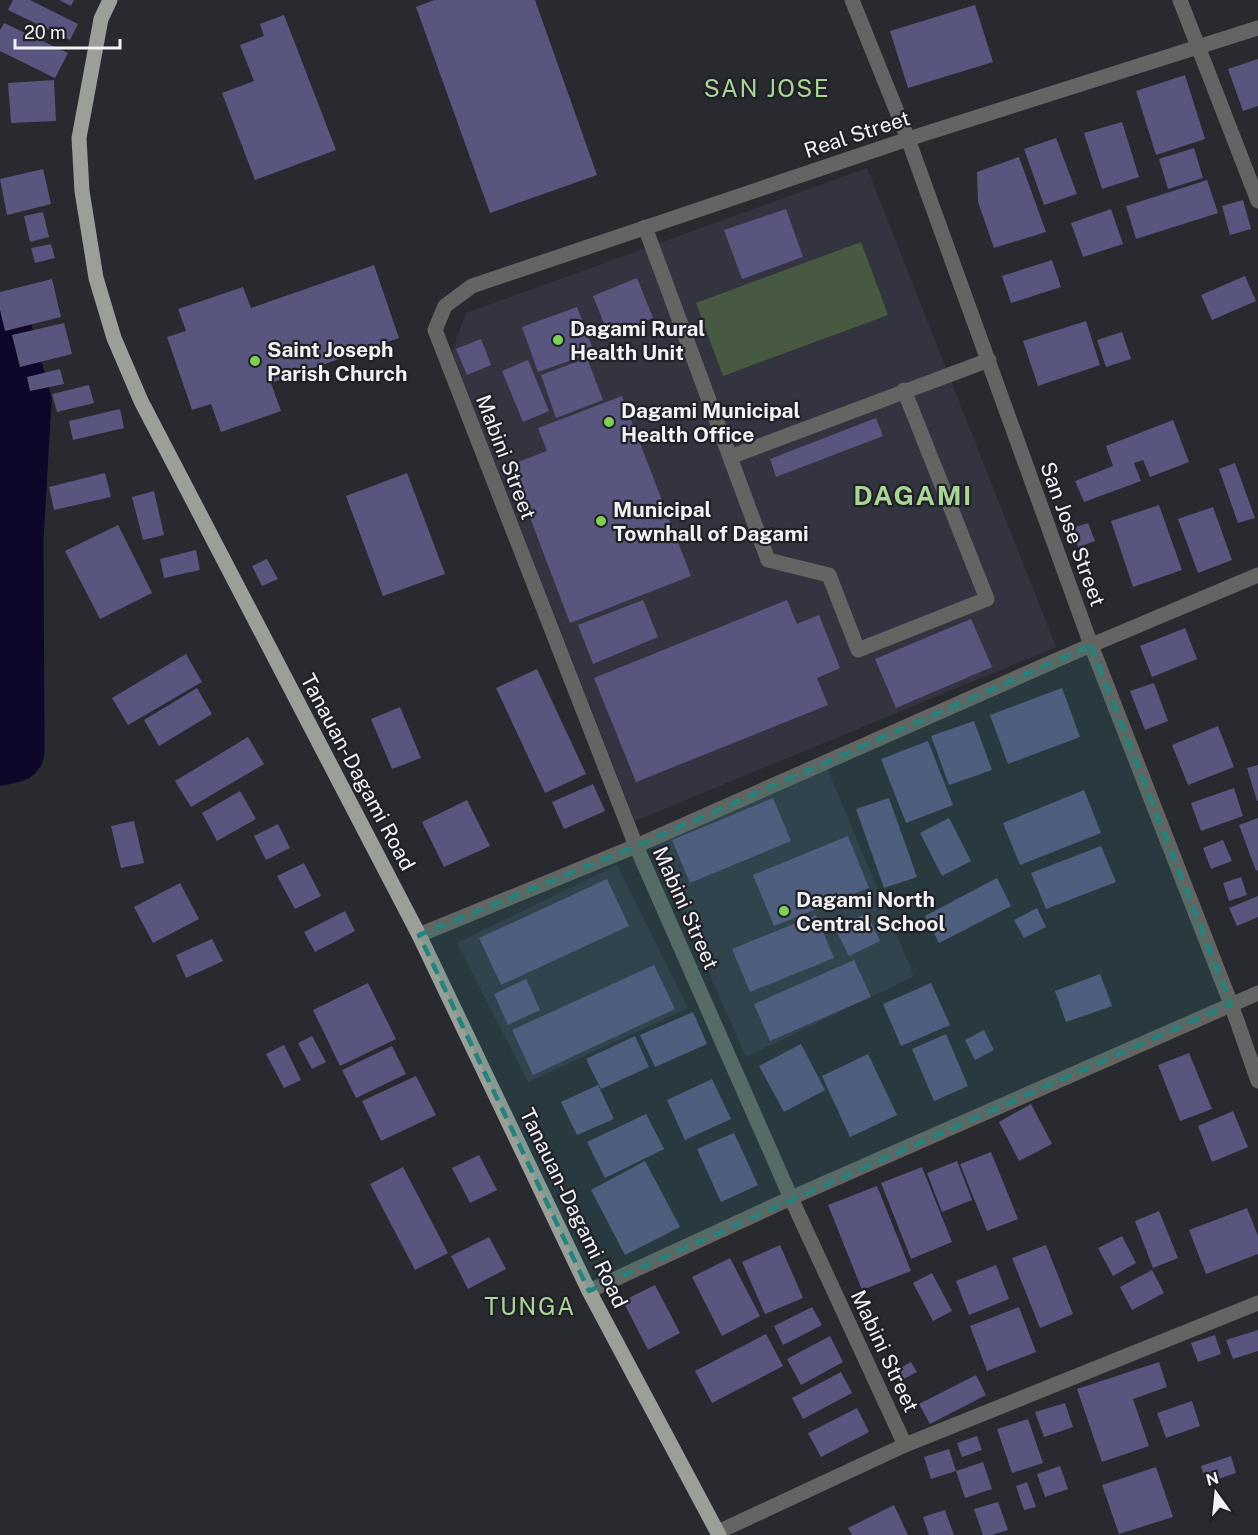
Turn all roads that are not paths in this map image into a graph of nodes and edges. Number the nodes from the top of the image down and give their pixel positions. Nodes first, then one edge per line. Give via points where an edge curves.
1 (110, 0) edge
2 (852, 0) edge
3 (1180, 0) edge
4 (1258, 28) edge
5 (1200, 47) junction
6 (908, 139) junction
7 (1258, 201) edge
8 (645, 227) junction
9 (472, 286) joint
10 (989, 360) junction
11 (904, 390) junction
12 (730, 457) junction
13 (1258, 575) edge
14 (1090, 645) junction
15 (636, 846) junction
16 (419, 935) junction
17 (1258, 993) edge
18 (1230, 1005) junction
19 (1258, 1081) edge
20 (791, 1198) junction
21 (590, 1291) junction
22 (1258, 1304) edge
23 (905, 1445) junction
24 (719, 1533) edge

1 - 16 main road, Tanauan-Dagami Road via 101,19 79,138 87,231 114,338 141,401
2 - 6 street, San Jose Street
3 - 5 street
4 - 5 street, Real Street
5 - 6 street, Real Street
5 - 7 street
6 - 8 street, Real Street
6 - 10 street, San Jose Street
8 - 9 street, Real Street
8 - 12 street
9 - 15 street, Mabini Street via 445,306 435,330
10 - 11 street
10 - 14 street, San Jose Street
11 - 12 street
11 - 12 street via 987,599 858,650 829,575 768,560
13 - 14 street
14 - 15 street
14 - 18 street, San Jose Street
15 - 16 street
15 - 20 street, Mabini Street
16 - 21 main road, Tanauan-Dagami Road
17 - 18 street
18 - 19 street, San Jose Street
18 - 20 street
20 - 21 street
20 - 23 street, Mabini Street
21 - 24 main road, Tanauan-Dagami Road
22 - 23 street
23 - 24 street

